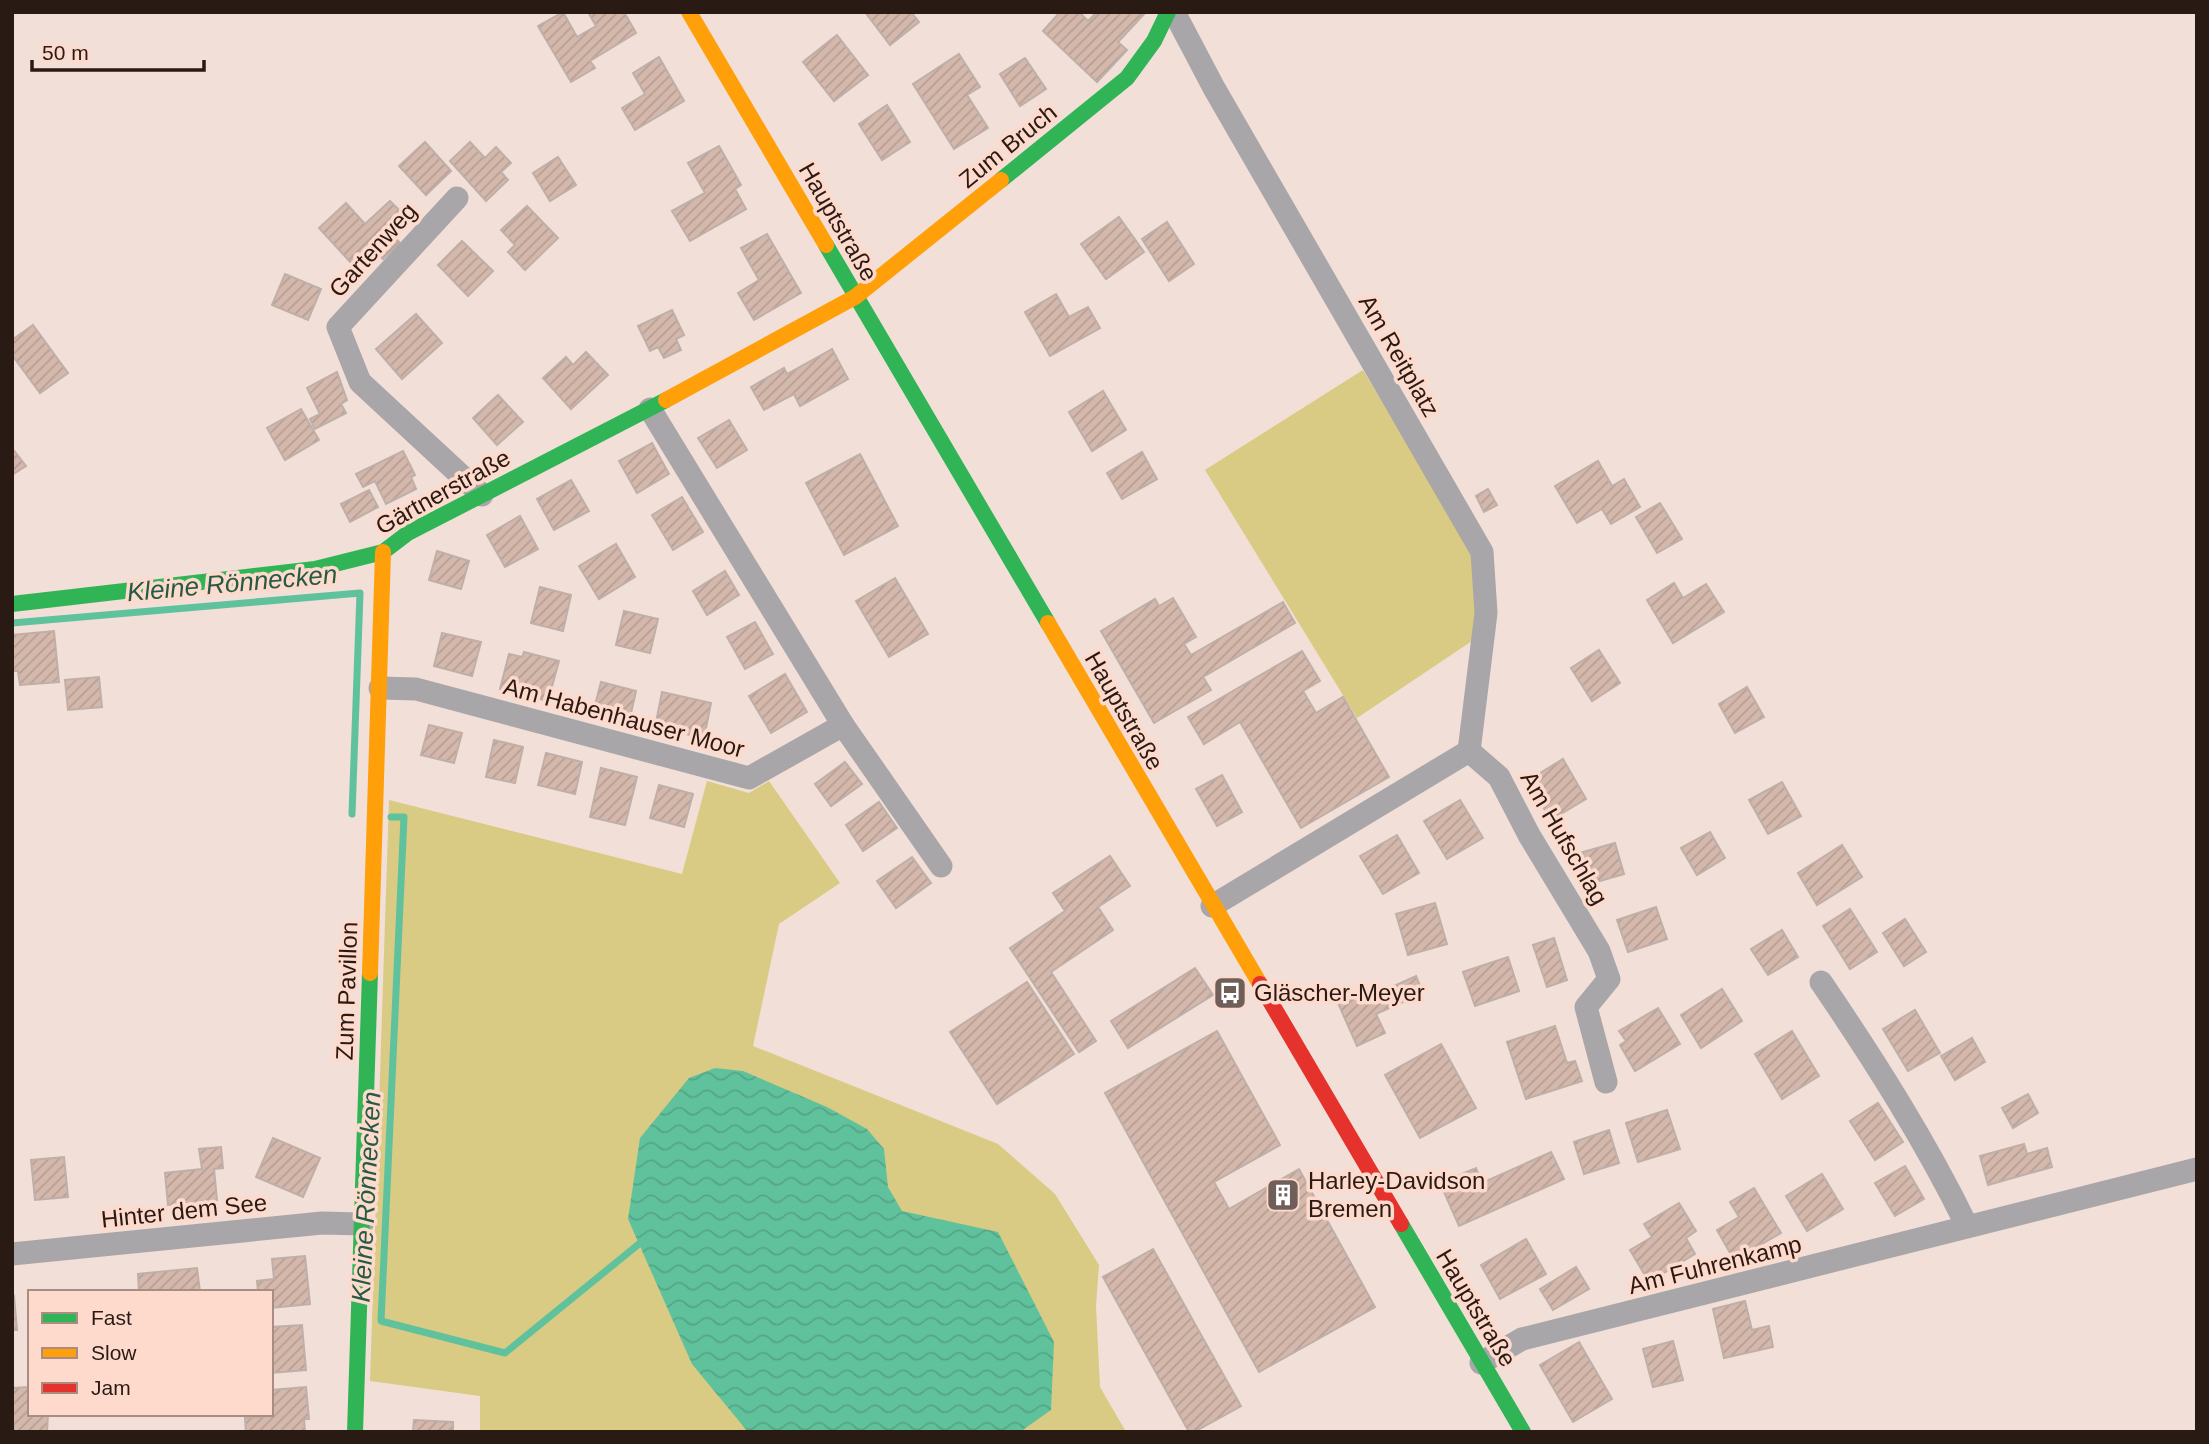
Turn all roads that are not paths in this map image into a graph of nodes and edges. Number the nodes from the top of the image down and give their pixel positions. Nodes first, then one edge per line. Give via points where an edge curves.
1 (689, 12) edge
2 (1168, 12) edge
3 (1174, 12) edge
4 (457, 198) dead end
5 (855, 297) junction
6 (650, 409) junction
7 (482, 495) junction
8 (383, 552) junction
9 (12, 604) edge
10 (380, 688) junction
11 (843, 725) junction
12 (1469, 751) junction
13 (941, 866) dead end
14 (1212, 906) junction
15 (1821, 982) dead end
16 (1606, 1082) dead end
17 (2197, 1169) edge
18 (362, 1224) junction
19 (1966, 1226) junction
20 (12, 1254) edge
21 (1481, 1363) junction
22 (355, 1432) edge
23 (1523, 1432) edge

1 - 5 street, Hauptstraße
2 - 5 street, Zum Bruch via 1127,78
3 - 12 street, Am Reitplatz via 1482,552 1486,613
4 - 7 street, Gartenweg via 338,327 360,382
5 - 6 street, Gärtnerstraße
5 - 14 street, Hauptstraße
6 - 7 street, Gärtnerstraße
6 - 11 street
7 - 8 street, Gärtnerstraße via 408,533
8 - 9 street, Gärtnerstraße via 315,569
8 - 10 street, Zum Pavillon
10 - 11 street, Am Habenhauser Moor via 416,689 748,778
10 - 18 street, Zum Pavillon
11 - 13 street
12 - 14 street
12 - 16 street, Am Hufschlag via 1499,777 1599,950 1609,979 1586,1007
14 - 21 street, Hauptstraße
15 - 19 street via 1888,1083
17 - 19 street, Am Fuhrenkamp
18 - 20 street, Hinter dem See via 321,1223
18 - 22 street, Zum Pavillon
19 - 21 street, Am Fuhrenkamp via 1522,1339
21 - 23 street, Hauptstraße

